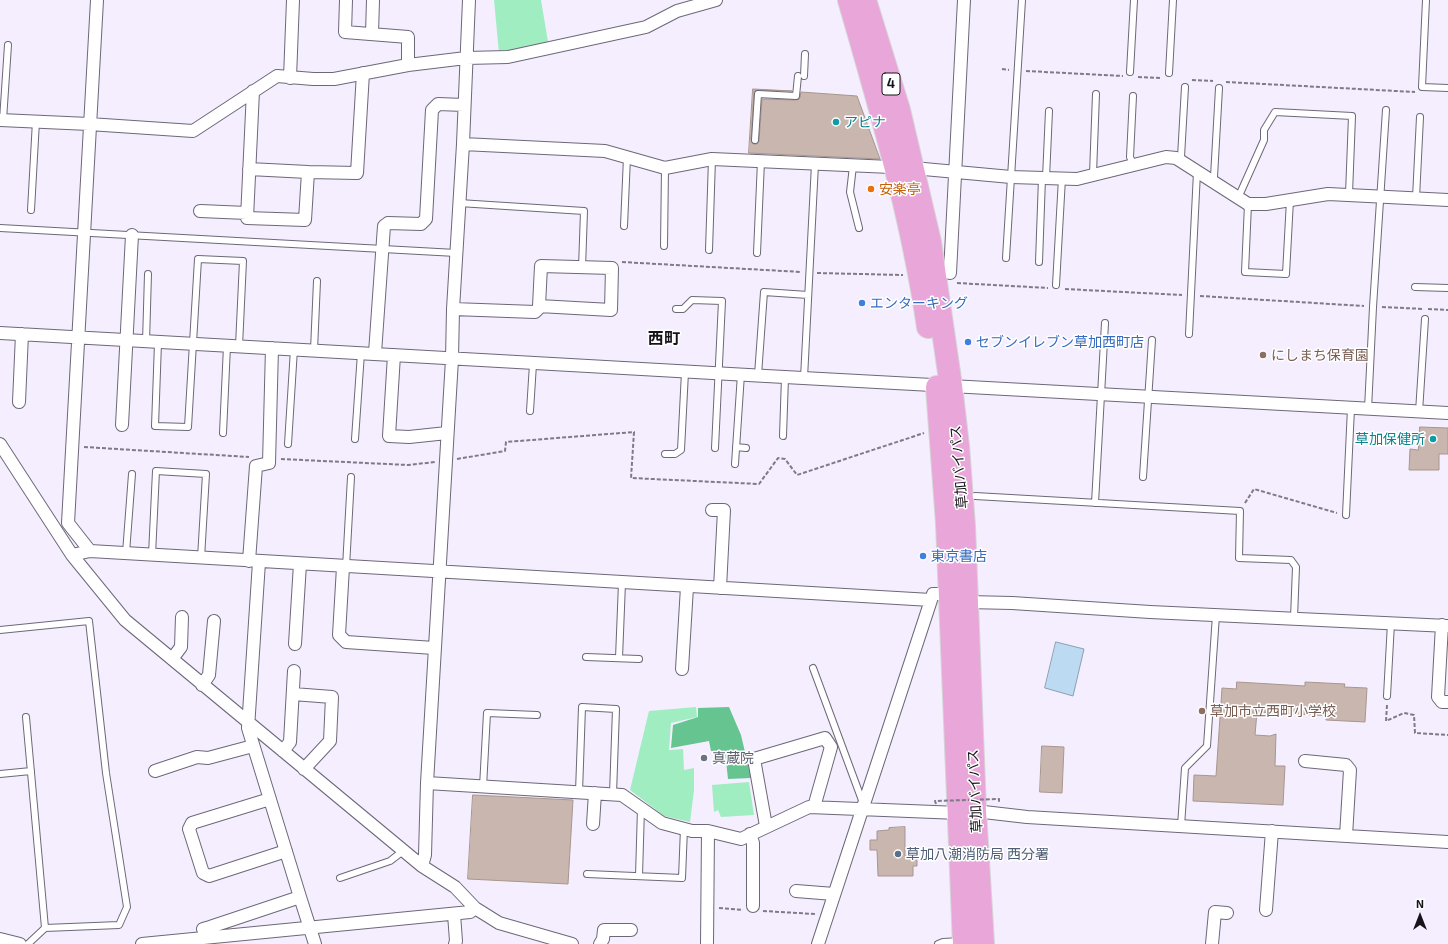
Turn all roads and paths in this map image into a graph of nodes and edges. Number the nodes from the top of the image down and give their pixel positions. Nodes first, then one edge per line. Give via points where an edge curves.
1 (97, 0) edge
2 (293, 0) edge
3 (346, 0) edge
4 (373, 0) edge
5 (469, 0) edge
6 (716, 0) edge
7 (849, 0) edge
8 (865, 0) edge
9 (964, 0) edge
10 (1022, 0) edge
11 (1134, 0) edge
12 (1173, 0) edge
13 (1426, 0) edge
14 (372, 34) junction
15 (8, 45) dead end
16 (805, 54) dead end
17 (466, 58) junction
18 (408, 65) junction
19 (1130, 72) dead end
20 (363, 73) junction
21 (1168, 73) dead end
22 (290, 78) junction
23 (1185, 86) dead end
24 (1219, 88) dead end
25 (1448, 88) edge
26 (252, 92) junction
27 (1096, 94) dead end
28 (1133, 96) dead end
29 (464, 105) junction
30 (1386, 110) dead end
31 (1049, 111) dead end
32 (1420, 117) dead end
33 (1, 120) edge
34 (36, 122) junction
35 (89, 124) junction
36 (755, 140) dead end
37 (463, 144) junction
38 (627, 157) junction
39 (712, 160) junction
40 (1180, 160) junction
41 (761, 161) junction
42 (815, 164) junction
43 (1132, 164) junction
44 (852, 166) junction
45 (665, 168) junction
46 (904, 168) junction
47 (249, 169) junction
48 (308, 172) junction
49 (956, 172) junction
50 (1198, 172) junction
51 (1093, 174) junction
52 (1011, 177) junction
53 (1044, 178) junction
54 (1062, 178) junction
55 (1212, 181) junction
56 (1349, 194) junction
57 (1381, 196) junction
58 (1416, 198) junction
59 (1290, 200) junction
60 (1448, 200) edge
61 (1243, 201) junction
62 (459, 204) junction
63 (31, 210) dead end
64 (200, 211) dead end
65 (247, 213) junction
66 (624, 226) dead end
67 (0, 228) edge
68 (859, 228) dead end
69 (85, 232) junction
70 (132, 234) junction
71 (664, 246) dead end
72 (383, 248) junction
73 (709, 250) dead end
74 (456, 253) junction
75 (758, 253) dead end
76 (1006, 258) dead end
77 (622, 262) dead end
78 (1039, 262) dead end
79 (582, 268) junction
80 (809, 272) junction
81 (950, 272) dead end
82 (148, 274) dead end
83 (910, 276) dead end
84 (317, 280) dead end
85 (1056, 285) dead end
86 (1415, 287) dead end
87 (1448, 288) edge
88 (808, 295) junction
89 (539, 306) junction
90 (453, 309) junction
91 (676, 309) dead end
92 (1425, 319) dead end
93 (1105, 324) dead end
94 (0, 333) edge
95 (22, 334) junction
96 (1189, 334) dead end
97 (78, 338) junction
98 (1152, 340) dead end
99 (126, 341) junction
100 (146, 342) junction
101 (158, 343) junction
102 (192, 344) junction
103 (233, 346) junction
104 (272, 348) junction
105 (294, 349) junction
106 (314, 350) junction
107 (361, 353) junction
108 (375, 354) junction
109 (394, 355) junction
110 (452, 359) junction
111 (533, 364) junction
112 (685, 372) junction
113 (719, 373) junction
114 (741, 374) junction
115 (758, 375) junction
116 (785, 377) junction
117 (804, 378) junction
118 (944, 385) junction
119 (1101, 394) junction
120 (1148, 396) junction
121 (19, 402) dead end
122 (1352, 408) junction
123 (1368, 409) junction
124 (530, 412) dead end
125 (1419, 412) junction
126 (1448, 413) edge
127 (122, 425) dead end
128 (929, 431) dead end
129 (223, 433) dead end
130 (447, 433) junction
131 (783, 436) dead end
132 (355, 439) dead end
133 (0, 444) edge
134 (288, 444) dead end
135 (73, 446) junction
136 (736, 447) junction
137 (715, 448) dead end
138 (746, 448) dead end
139 (665, 454) dead end
140 (269, 458) junction
141 (446, 461) junction
142 (735, 464) dead end
143 (132, 474) dead end
144 (351, 477) dead end
145 (1143, 477) dead end
146 (975, 496) dead end
147 (1095, 503) junction
148 (712, 510) dead end
149 (1240, 511) junction
150 (1346, 515) joint
151 (90, 551) junction
152 (126, 554) junction
153 (72, 555) junction
154 (152, 555) junction
155 (201, 558) junction
156 (254, 561) junction
157 (300, 564) junction
158 (344, 567) junction
159 (440, 571) junction
160 (622, 583) junction
161 (686, 587) junction
162 (720, 588) junction
163 (949, 599) junction
164 (1216, 615) junction
165 (182, 617) dead end
166 (1294, 618) junction
167 (214, 621) dead end
168 (1391, 623) junction
169 (1445, 626) edge
170 (0, 630) edge
171 (295, 644) dead end
172 (434, 648) junction
173 (586, 657) dead end
174 (619, 658) junction
175 (172, 659) junction
176 (639, 659) dead end
177 (813, 668) dead end
178 (682, 669) dead end
179 (294, 671) dead end
180 (202, 685) junction
181 (292, 694) junction
182 (1387, 696) joint
183 (1448, 702) edge
184 (537, 715) dead end
185 (26, 718) dead end
186 (248, 722) junction
187 (1448, 735) edge
188 (253, 746) junction
189 (283, 751) junction
190 (1305, 762) dead end
191 (304, 769) junction
192 (31, 771) junction
193 (156, 771) dead end
194 (0, 774) edge
195 (427, 783) junction
196 (483, 787) junction
197 (579, 792) junction
198 (595, 793) junction
199 (613, 794) junction
200 (270, 800) junction
201 (999, 802) dead end
202 (936, 804) dead end
203 (814, 807) junction
204 (863, 807) junction
205 (641, 808) junction
206 (967, 812) junction
207 (593, 824) dead end
208 (766, 826) junction
209 (1181, 826) junction
210 (684, 828) junction
211 (708, 830) junction
212 (1272, 831) junction
213 (750, 834) junction
214 (1346, 836) junction
215 (1448, 842) edge
216 (286, 851) junction
217 (403, 851) junction
218 (422, 866) junction
219 (587, 874) dead end
220 (639, 876) junction
221 (340, 878) dead end
222 (796, 891) dead end
223 (834, 894) junction
224 (300, 897) junction
225 (475, 908) junction
226 (708, 908) junction
227 (752, 909) junction
228 (1266, 910) dead end
229 (1227, 913) dead end
230 (454, 914) junction
231 (827, 915) junction
232 (45, 928) junction
233 (203, 928) dead end
234 (310, 928) junction
235 (631, 930) dead end
236 (0, 939) edge
237 (540, 939) edge
238 (970, 943) edge
239 (20, 944) edge
240 (28, 944) edge
241 (142, 944) edge
242 (315, 944) edge
243 (455, 944) edge
244 (572, 944) edge
245 (600, 944) edge
246 (707, 944) edge
247 (818, 944) edge
248 (938, 944) edge
249 (1212, 944) edge

1 - 35 street
2 - 22 street
3 - 14 street via 345,32
4 - 14 street
5 - 17 street
6 - 17 street via 677,11 646,27 508,56
7 - 46 highway, 草加バイパス / 4 via 868,76
8 - 46 highway, 草加バイパス / 4 via 899,110
9 - 49 street
10 - 52 lane
11 - 19 lane
12 - 21 lane
13 - 25 lane via 1422,87
14 - 18 street via 408,37
15 - 33 lane
16 - 36 lane via 796,96 758,94
17 - 18 street
17 - 29 street
18 - 20 street
20 - 22 street via 334,79
20 - 48 street via 358,173
22 - 26 street via 277,76
23 - 40 lane
24 - 55 lane
26 - 35 street via 193,131
26 - 47 street
27 - 51 lane
28 - 43 lane via 1130,157
29 - 37 street
29 - 72 street via 438,104 432,110 426,219 421,224 388,223 384,226
30 - 57 lane
31 - 53 lane
32 - 58 lane
33 - 34 street
34 - 35 street
34 - 63 lane
35 - 69 street
37 - 38 street via 604,151
37 - 62 street
38 - 45 street
38 - 66 lane
39 - 41 street
39 - 45 street
39 - 73 lane
40 - 43 street via 1166,157
40 - 50 street
41 - 42 street
41 - 75 lane
42 - 44 street
42 - 80 lane
43 - 51 street
44 - 46 street
44 - 68 lane via 850,192
45 - 71 lane
46 - 49 street
46 - 118 highway, 草加バイパス / 4 via 905,227
46 - 118 highway, 草加バイパス / 4 via 930,242
47 - 48 street
47 - 65 street
48 - 65 street via 305,220 247,218
49 - 52 street
49 - 81 street
50 - 55 street
50 - 96 lane
51 - 54 street via 1077,179
52 - 53 street
52 - 76 lane
53 - 54 street
53 - 78 lane
54 - 85 lane
55 - 61 street
56 - 57 street
56 - 59 street via 1328,194
56 - 61 lane via 1352,116 1275,112 1264,130 1264,140
57 - 58 street
57 - 123 lane
58 - 60 street
59 - 61 street via 1266,204
59 - 61 lane via 1286,274 1245,272
62 - 74 street
62 - 79 lane via 584,212
64 - 65 street
67 - 69 lane
69 - 70 lane
69 - 97 street
70 - 72 lane
70 - 99 street
72 - 74 lane
72 - 108 street
74 - 90 street
77 - 80 path
79 - 89 street via 541,266
79 - 89 street via 612,268 611,310
80 - 83 path
80 - 88 lane
82 - 100 lane
84 - 106 lane
86 - 87 lane
88 - 115 lane via 764,292
88 - 117 lane
89 - 90 street via 535,312
90 - 110 street
91 - 113 lane via 683,309 692,300 722,301
92 - 125 lane
93 - 119 lane
94 - 95 street
95 - 97 street
95 - 121 street
97 - 99 street
97 - 135 street
98 - 120 lane
99 - 100 street
99 - 127 street
100 - 101 street
101 - 102 street
101 - 102 lane via 155,426 188,427
102 - 103 street
102 - 103 lane via 198,259 243,261
103 - 104 street
103 - 129 lane
104 - 105 street
104 - 140 street
105 - 106 street
105 - 134 lane
106 - 107 street
107 - 108 street
107 - 132 lane
108 - 109 street
109 - 110 street
109 - 130 street via 389,436 409,437
110 - 111 street
110 - 130 street
111 - 112 street
111 - 124 lane
112 - 113 street
112 - 139 lane via 681,450 675,454
113 - 114 street
113 - 137 lane
114 - 115 street
114 - 136 lane
115 - 116 street
116 - 117 street
116 - 131 lane
117 - 118 street
118 - 119 street
118 - 163 highway, 草加バイパス / 4
119 - 120 street
119 - 147 lane
120 - 122 street
120 - 145 lane
122 - 123 street
122 - 150 lane
123 - 125 street
125 - 126 street
128 - 141 path via 797,475 785,459 778,458 760,484 631,478 634,432 506,442 505,450
130 - 141 street
133 - 153 street
135 - 140 path
135 - 151 street via 68,523
136 - 138 lane
136 - 142 lane
140 - 141 path via 408,465
140 - 156 street via 269,463 256,466
141 - 159 street
143 - 152 lane
144 - 158 lane
146 - 147 lane
147 - 149 lane
148 - 162 street via 724,510
149 - 150 path via 1254,489
149 - 166 lane via 1240,558 1291,560 1296,567
151 - 152 street
151 - 153 street
152 - 154 street
153 - 175 street via 125,620
154 - 155 street
154 - 155 lane via 156,471 206,474
155 - 156 street
156 - 157 street
156 - 186 street
157 - 158 street
157 - 171 street
158 - 159 street
158 - 172 street via 339,635 346,642
159 - 160 street
159 - 172 street
160 - 161 street
160 - 174 lane
161 - 162 street
161 - 178 street
162 - 163 street
163 - 164 street
163 - 204 street
163 - 206 highway, 草加バイパス / 4
164 - 166 street
164 - 209 lane via 1207,746 1185,768
165 - 175 street via 181,647
166 - 168 street
167 - 180 street via 209,675
168 - 169 street
168 - 182 lane
169 - 183 street via 1438,697 1442,702
170 - 232 lane via 89,621 106,773 127,907 120,925
172 - 195 street
173 - 174 lane
174 - 176 lane
175 - 180 street
177 - 204 lane
179 - 181 street
180 - 186 street
181 - 189 street via 290,742
181 - 191 street via 332,697 330,741
182 - 187 path via 1386,721 1404,713 1414,715 1415,733
184 - 196 lane via 487,712
185 - 192 lane
186 - 188 street
186 - 189 street
188 - 193 street via 208,758 197,757
188 - 200 street
189 - 191 street
190 - 214 street via 1346,764 1350,770
191 - 217 street
192 - 194 lane
192 - 232 lane
195 - 196 street
195 - 218 street via 425,855
196 - 197 street
197 - 198 street
197 - 199 lane via 582,707 616,709
198 - 199 street
198 - 207 street
199 - 205 street via 622,795
200 - 216 street
200 - 216 street via 192,823 189,829 204,873 209,876
201 - 202 path, bridge via 999,799 935,801
203 - 204 street
203 - 208 street
203 - 208 street via 831,748 825,738 754,759
204 - 206 street
204 - 223 street
205 - 210 street via 662,823
205 - 220 lane
206 - 209 street
206 - 238 highway, 草加バイパス / 4
208 - 213 street
209 - 212 street
210 - 211 street via 692,831
210 - 220 lane via 682,878
211 - 213 street via 741,839
211 - 226 street
212 - 214 street
212 - 228 street
213 - 227 street via 753,843
214 - 215 street
216 - 224 street
217 - 218 street
217 - 221 lane via 390,861
218 - 225 street via 455,887
219 - 220 lane
222 - 223 street
223 - 231 street
224 - 233 street via 215,920
224 - 234 street
225 - 230 street via 470,912
225 - 237 street via 499,923
226 - 227 path
226 - 246 street
227 - 231 path
229 - 249 street via 1215,912
230 - 234 street
230 - 243 street
231 - 247 street
232 - 240 lane
234 - 241 street
234 - 242 street
235 - 245 street via 604,930
236 - 239 street
237 - 244 street
238 - 248 lane

